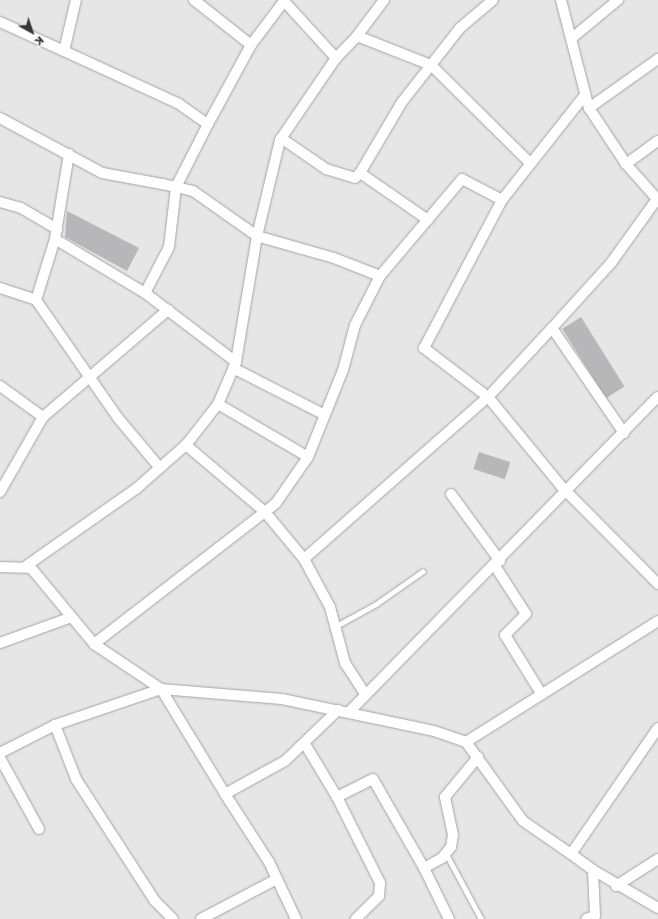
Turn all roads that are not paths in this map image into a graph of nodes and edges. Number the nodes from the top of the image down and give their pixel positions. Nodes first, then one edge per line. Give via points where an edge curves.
1 (76, 0) edge
2 (194, 0) edge
3 (284, 0) edge
4 (384, 0) edge
5 (493, 0) edge
6 (561, 0) edge
7 (618, 0) edge
8 (0, 22) edge
9 (357, 36) junction
10 (572, 38) junction
11 (251, 45) junction
12 (64, 51) junction
13 (336, 58) junction
14 (658, 59) edge
15 (432, 65) junction
16 (584, 96) junction
17 (589, 108) junction
18 (0, 118) edge
19 (208, 124) junction
20 (281, 138) junction
21 (658, 141) edge
22 (69, 154) junction
23 (530, 163) junction
24 (626, 164) junction
25 (360, 173) junction
26 (176, 187) junction
27 (502, 200) junction
28 (658, 200) edge
29 (0, 202) edge
30 (428, 220) junction
31 (57, 228) junction
32 (258, 236) junction
33 (55, 239) junction
34 (380, 276) junction
35 (0, 288) edge
36 (146, 293) junction
37 (36, 300) junction
38 (168, 310) junction
39 (552, 328) junction
40 (235, 365) junction
41 (90, 378) junction
42 (0, 386) edge
43 (488, 397) junction
44 (658, 397) edge
45 (218, 404) junction
46 (325, 415) junction
47 (43, 417) junction
48 (624, 433) junction
49 (186, 445) junction
50 (308, 457) junction
51 (160, 468) junction
52 (3, 480) edge
53 (566, 491) junction
54 (0, 492) edge
55 (451, 494) dead end
56 (265, 512) junction
57 (304, 559) junction
58 (497, 564) junction
59 (0, 566) edge
60 (26, 566) junction
61 (423, 571) dead end
62 (658, 584) edge
63 (69, 618) junction
64 (658, 621) edge
65 (336, 626) junction
66 (0, 643) edge
67 (94, 644) junction
68 (161, 689) junction
69 (366, 695) junction
70 (542, 695) junction
71 (344, 711) junction
72 (55, 725) junction
73 (658, 728) edge
74 (466, 742) junction
75 (305, 744) junction
76 (1, 751) edge
77 (478, 757) junction
78 (225, 794) junction
79 (337, 797) junction
80 (39, 829) dead end
81 (446, 854) junction
82 (571, 854) junction
83 (658, 859) edge
84 (424, 868) junction
85 (593, 870) junction
86 (277, 879) junction
87 (616, 886) junction
88 (658, 908) edge
89 (593, 918) edge
90 (173, 919) edge
91 (200, 919) edge
92 (296, 919) edge
93 (356, 919) edge
94 (449, 919) edge
95 (481, 919) edge

1 - 12 street
2 - 11 street
3 - 11 street
3 - 13 street
4 - 9 street
5 - 15 street via 464,24
6 - 10 street
7 - 10 street
8 - 12 street
9 - 13 street
9 - 15 street
10 - 16 street
11 - 19 street
12 - 19 street via 179,104
13 - 20 street
14 - 17 street
15 - 23 street
15 - 25 street via 402,102
16 - 17 street
16 - 23 street
17 - 24 street
18 - 22 street
19 - 26 street
20 - 25 street via 326,169 355,178
20 - 32 street
21 - 24 street
22 - 26 street via 102,173
22 - 31 street
23 - 27 street
24 - 28 street
25 - 30 street
26 - 32 street via 193,191
26 - 36 street via 170,247
27 - 30 street via 462,179
27 - 43 street via 424,348
28 - 39 street via 611,262
29 - 31 street via 21,208
30 - 34 street
31 - 33 street
32 - 34 street via 334,258
32 - 40 street
33 - 36 street
33 - 37 street
34 - 46 street via 355,325 343,370
35 - 37 street
36 - 38 street
37 - 41 street
38 - 40 street
38 - 41 street
39 - 43 street
39 - 48 street
40 - 45 street
40 - 46 street
41 - 47 street
41 - 51 street
42 - 47 street
43 - 53 street
43 - 57 street
44 - 48 street
45 - 49 street
45 - 50 street
46 - 50 street
47 - 52 street
48 - 53 street
49 - 51 street
49 - 56 street
50 - 56 street via 276,503
51 - 60 street via 137,488
52 - 54 street
53 - 58 street
53 - 62 street
55 - 58 street
56 - 57 street
56 - 67 street
57 - 65 street
58 - 69 street
58 - 70 street via 526,614 505,635
59 - 60 street
60 - 63 street via 37,573
61 - 65 lane via 376,604
63 - 66 street
63 - 67 street
64 - 70 street
65 - 69 street via 345,663
67 - 68 street
68 - 71 street via 282,699
68 - 72 street
68 - 78 street
69 - 71 street
70 - 74 street
71 - 74 street via 434,731
71 - 75 street
72 - 76 street
72 - 90 street via 76,779 155,901
73 - 82 street
74 - 77 street
75 - 78 street via 286,761
75 - 79 street
76 - 80 street
77 - 81 street via 445,797 453,839
77 - 82 street via 523,822
78 - 86 street
79 - 84 street via 373,779
79 - 93 street via 381,888 379,896
81 - 84 street
81 - 95 lane
82 - 85 street
83 - 87 street
84 - 94 street
85 - 87 street
85 - 89 street
86 - 91 street
86 - 92 street
87 - 88 street

